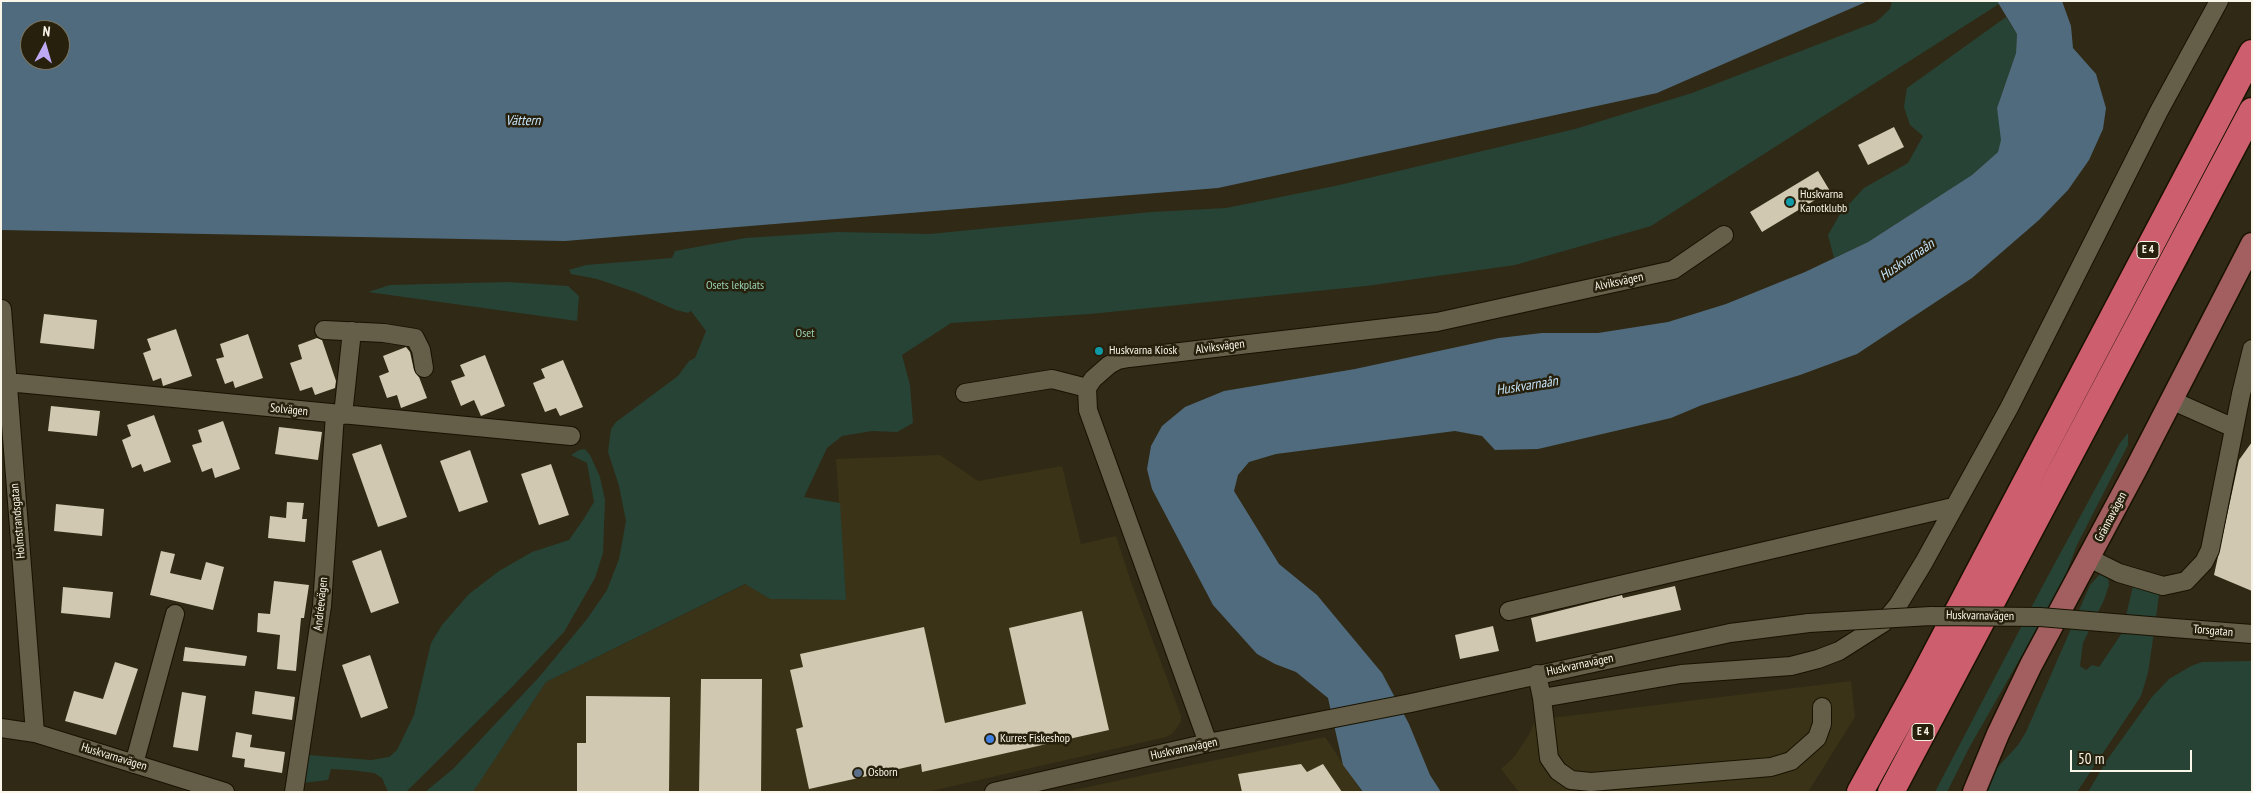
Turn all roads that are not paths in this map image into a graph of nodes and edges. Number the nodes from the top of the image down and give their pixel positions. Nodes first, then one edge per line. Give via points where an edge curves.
1 (2219, 1) edge
2 (2252, 53) edge
3 (2252, 111) edge
4 (1724, 235) dead end
5 (2252, 244) edge
6 (2, 309) edge
7 (324, 330) dead end
8 (352, 331) junction
9 (2252, 349) edge
10 (424, 368) dead end
11 (7, 382) junction
12 (1087, 388) junction
13 (965, 393) dead end
14 (2171, 400) junction
15 (339, 414) junction
16 (2234, 428) junction
17 (572, 436) dead end
18 (1953, 507) junction
19 (2089, 558) junction
20 (1509, 612) dead end
21 (175, 614) dead end
22 (2174, 628) joint
23 (2252, 634) edge
24 (1955, 672) junction
25 (1537, 674) junction
26 (1542, 698) junction
27 (1822, 707) dead end
28 (1, 728) edge
29 (35, 733) junction
30 (1208, 743) junction
31 (134, 764) junction
32 (225, 792) edge
33 (294, 792) edge
34 (994, 792) edge
35 (1860, 792) edge
36 (1891, 792) edge
37 (1909, 792) edge
38 (1974, 792) edge

1 - 18 street via 2159,111 2009,408
2 - 35 highway, E 4
3 - 24 highway, E 4
4 - 12 street, Alviksvägen via 1673,270 1437,322 1118,360
5 - 14 main road, Grännavägen
6 - 11 street, Holmstrandsgatan
7 - 8 street
8 - 10 street via 415,338 422,350
8 - 15 street, Andréevägen
9 - 16 street
11 - 15 street, Solvägen
11 - 29 street, Holmstrandsgatan
12 - 13 street via 1052,379
12 - 30 street via 1088,410
14 - 16 street
14 - 19 main road, Grännavägen
15 - 17 street, Solvägen
15 - 33 street, Andréevägen via 322,606
16 - 19 street via 2210,550 2204,562 2186,581 2163,586 2119,573
18 - 20 street
18 - 26 street via 1924,562 1883,624 1839,651 1790,666 1681,674
19 - 38 main road, Grännavägen via 2031,665
21 - 31 street
22 - 23 street, Torsgatan
22 - 25 street, Huskvarnavägen, bridge via 2040,617 1931,616 1809,623 1730,632
24 - 36 highway, E 4
24 - 37 highway
25 - 26 street
25 - 30 street, Huskvarnavägen via 1304,726
26 - 27 street via 1549,758 1558,771 1571,780 1591,782 1771,767 1791,761 1817,738 1822,724
28 - 29 street, Huskvarnavägen
29 - 31 street, Huskvarnavägen
30 - 34 street, Huskvarnavägen
31 - 32 street, Huskvarnavägen

